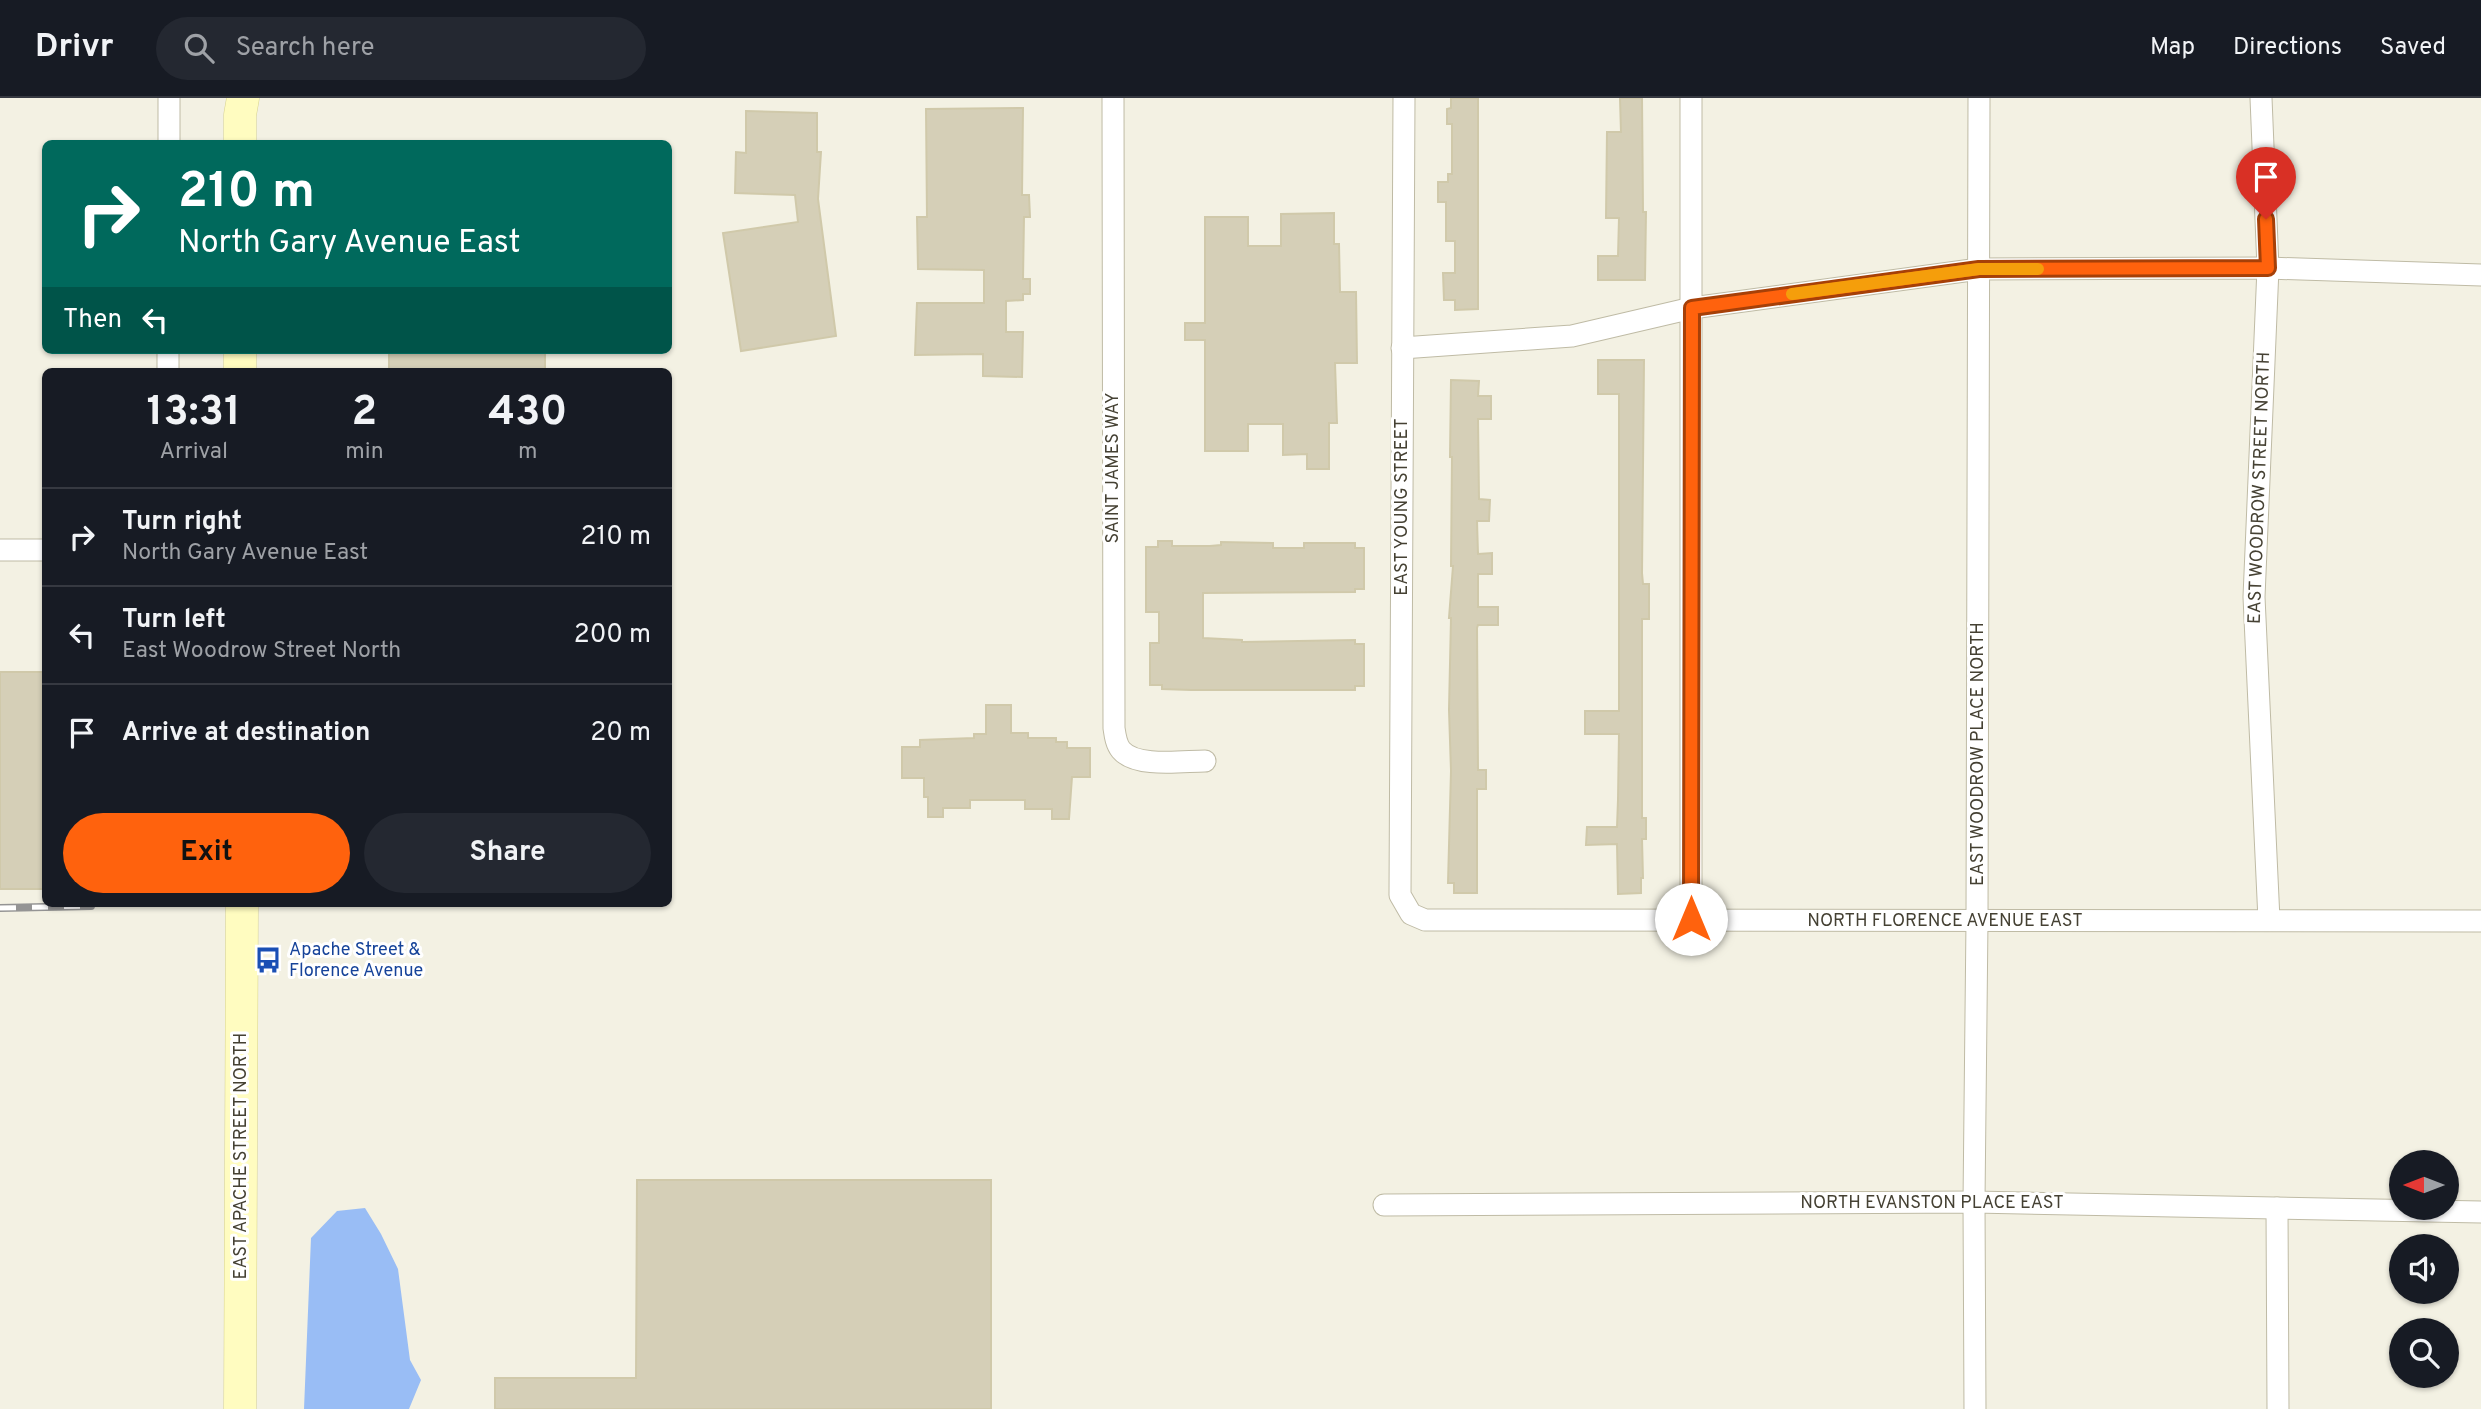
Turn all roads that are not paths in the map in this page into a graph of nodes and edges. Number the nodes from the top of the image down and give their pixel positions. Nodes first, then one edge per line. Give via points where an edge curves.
1 (169, 98) edge
2 (1113, 98) edge
3 (1404, 98) edge
4 (1691, 98) edge
5 (1979, 98) edge
6 (2261, 98) edge
7 (169, 140) edge
8 (2268, 268) junction
9 (1979, 269) junction
10 (2481, 275) edge
11 (1692, 308) junction
12 (1402, 348) junction
13 (0, 550) edge
14 (42, 550) edge
15 (1205, 761) dead end
16 (242, 907) edge
17 (1411, 914) joint
18 (1691, 919) junction
19 (2269, 920) junction
20 (1977, 921) junction
21 (2481, 922) edge
22 (1974, 1202) junction
23 (1384, 1205) dead end
24 (2277, 1208) junction
25 (2481, 1212) edge
26 (240, 1409) edge
27 (1975, 1409) edge
28 (2278, 1409) edge

1 - 7 street
2 - 15 street, SAINT JAMES WAY via 1114,728 1121,750 1132,758
3 - 12 street, EAST YOUNG STREET
4 - 11 street
5 - 9 street, EAST WOODROW PLACE NORTH
6 - 8 street, EAST WOODROW STREET NORTH
8 - 9 street
8 - 10 street
8 - 19 street, EAST WOODROW STREET NORTH via 2254,597
9 - 11 street
9 - 20 street, EAST WOODROW PLACE NORTH
11 - 12 street via 1572,336
11 - 18 street
12 - 17 street, EAST YOUNG STREET via 1400,895
13 - 14 street
16 - 26 main road, EAST APACHE STREET NORTH
17 - 18 street, NORTH FLORENCE AVENUE EAST via 1425,920
18 - 20 street, NORTH FLORENCE AVENUE EAST
19 - 20 street, NORTH FLORENCE AVENUE EAST
19 - 21 street, NORTH FLORENCE AVENUE EAST
20 - 22 street, EAST WOODROW PLACE NORTH
22 - 23 street, NORTH EVANSTON PLACE EAST
22 - 24 street, NORTH EVANSTON PLACE EAST
22 - 27 street, EAST WOODROW PLACE NORTH
24 - 25 street, NORTH EVANSTON PLACE EAST
24 - 28 street

